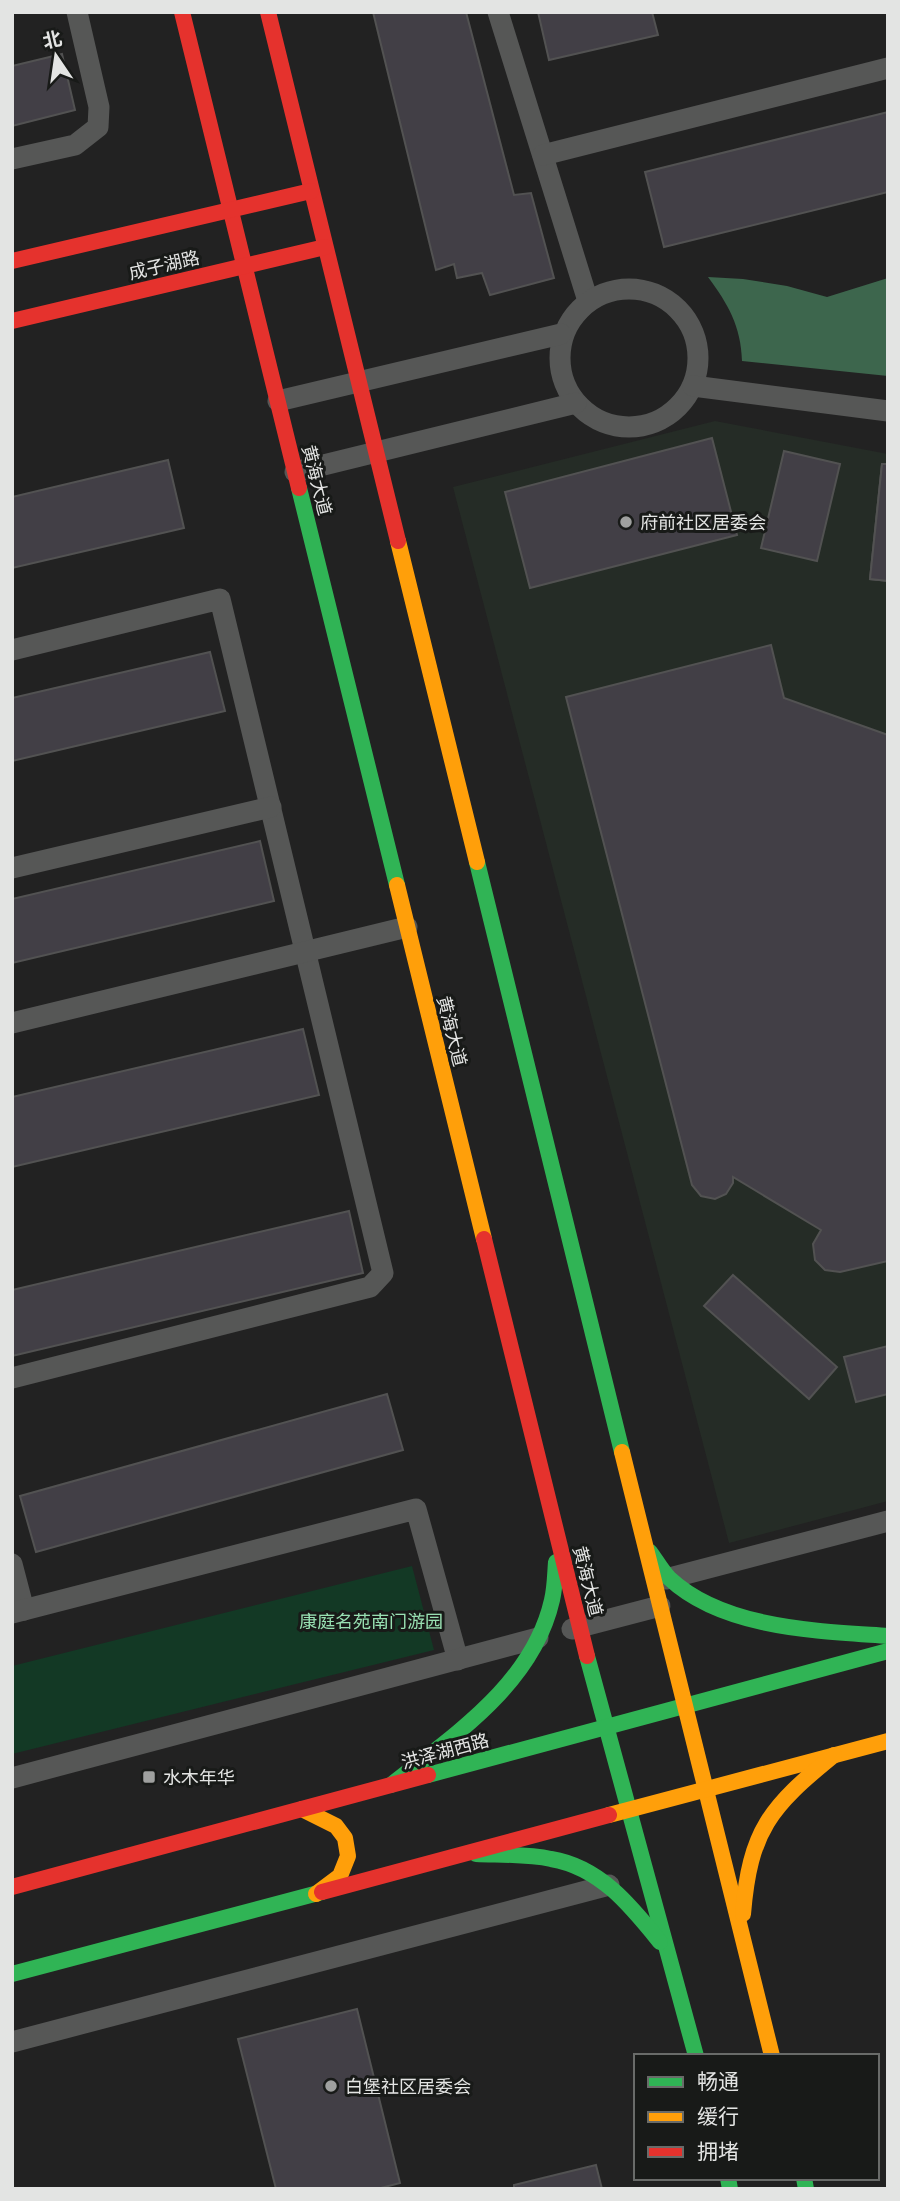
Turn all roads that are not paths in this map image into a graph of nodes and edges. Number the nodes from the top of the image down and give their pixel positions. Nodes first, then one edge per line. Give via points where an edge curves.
1 (77, 12) edge
2 (182, 12) edge
3 (268, 12) edge
4 (498, 12) edge
5 (888, 68) edge
6 (543, 155) junction
7 (12, 159) edge
8 (311, 191) junction
9 (231, 209) junction
10 (325, 247) junction
11 (12, 261) edge
12 (244, 266) junction
13 (588, 301) junction
14 (12, 321) edge
15 (561, 334) junction
16 (359, 383) junction
17 (693, 386) junction
18 (278, 401) junction
19 (576, 403) junction
20 (888, 411) edge
21 (375, 453) junction
22 (295, 472) junction
23 (12, 650) edge
24 (271, 807) junction
25 (12, 868) edge
26 (407, 927) junction
27 (305, 952) junction
28 (12, 1023) edge
29 (12, 1377) edge
30 (888, 1521) edge
31 (559, 1542) junction
32 (12, 1564) edge
33 (662, 1580) junction
34 (660, 1606) junction
35 (18, 1611) edge
36 (579, 1628) junction
37 (888, 1636) edge
38 (538, 1638) junction
39 (888, 1651) edge
40 (458, 1660) junction
41 (684, 1706) junction
42 (608, 1727) junction
43 (888, 1741) edge
44 (834, 1755) junction
45 (12, 1778) edge
46 (391, 1785) junction
47 (705, 1791) junction
48 (302, 1809) junction
49 (631, 1811) junction
50 (470, 1853) junction
51 (648, 1875) junction
52 (608, 1885) junction
53 (12, 1887) edge
54 (316, 1894) junction
55 (741, 1933) junction
56 (669, 1954) junction
57 (12, 1974) edge
58 (12, 2042) edge
59 (694, 2054) edge
60 (771, 2054) edge

1 - 7 lane via 99,107 99,127 75,145
2 - 9 street, 黄海大道
3 - 8 street
4 - 6 lane
5 - 6 lane
6 - 13 lane
8 - 9 street
8 - 10 street
9 - 11 street
9 - 12 street, 黄海大道
10 - 12 street, 成子湖路
10 - 16 street
12 - 14 street, 成子湖路
12 - 18 street, 黄海大道
13 - 15 lane
13 - 17 lane via 631,289 653,293 673,304 688,320 697,341 699,363
15 - 16 lane
15 - 19 lane via 559,360 564,383
16 - 18 lane
16 - 21 street
17 - 19 lane via 680,406 662,420 639,427 593,418
17 - 20 lane
18 - 22 street, 黄海大道
19 - 21 lane
21 - 22 lane
21 - 33 street via 643,1539
22 - 26 street, 黄海大道
23 - 24 lane via 220,599
24 - 25 lane
24 - 27 lane
26 - 27 lane
26 - 31 street, 黄海大道
27 - 28 lane
27 - 29 lane via 383,1273 370,1287
30 - 33 lane
31 - 36 street, 黄海大道
31 - 38 street via 552,1601
32 - 35 lane
33 - 34 street
33 - 37 street via 746,1617 806,1631
34 - 36 lane
34 - 41 street
35 - 40 lane via 416,1509
36 - 38 lane
36 - 42 street, 黄海大道
38 - 40 lane
38 - 46 street via 486,1708
39 - 41 street, 洪泽湖西路
40 - 45 lane
41 - 42 street, 洪泽湖西路
41 - 47 street
42 - 46 street, 洪泽湖西路
42 - 49 street, 黄海大道
43 - 44 street
44 - 47 street
44 - 55 street via 778,1805 754,1846
46 - 48 street, 洪泽湖西路
47 - 49 street
47 - 55 street
48 - 53 street, 洪泽湖西路
48 - 54 street via 337,1826 347,1847 340,1876
49 - 50 street
49 - 51 street, 黄海大道
50 - 52 street via 546,1858 577,1866
50 - 54 street
51 - 52 lane
51 - 56 street, 黄海大道
52 - 56 street
52 - 58 lane
54 - 57 street
55 - 60 street
56 - 59 street, 黄海大道

